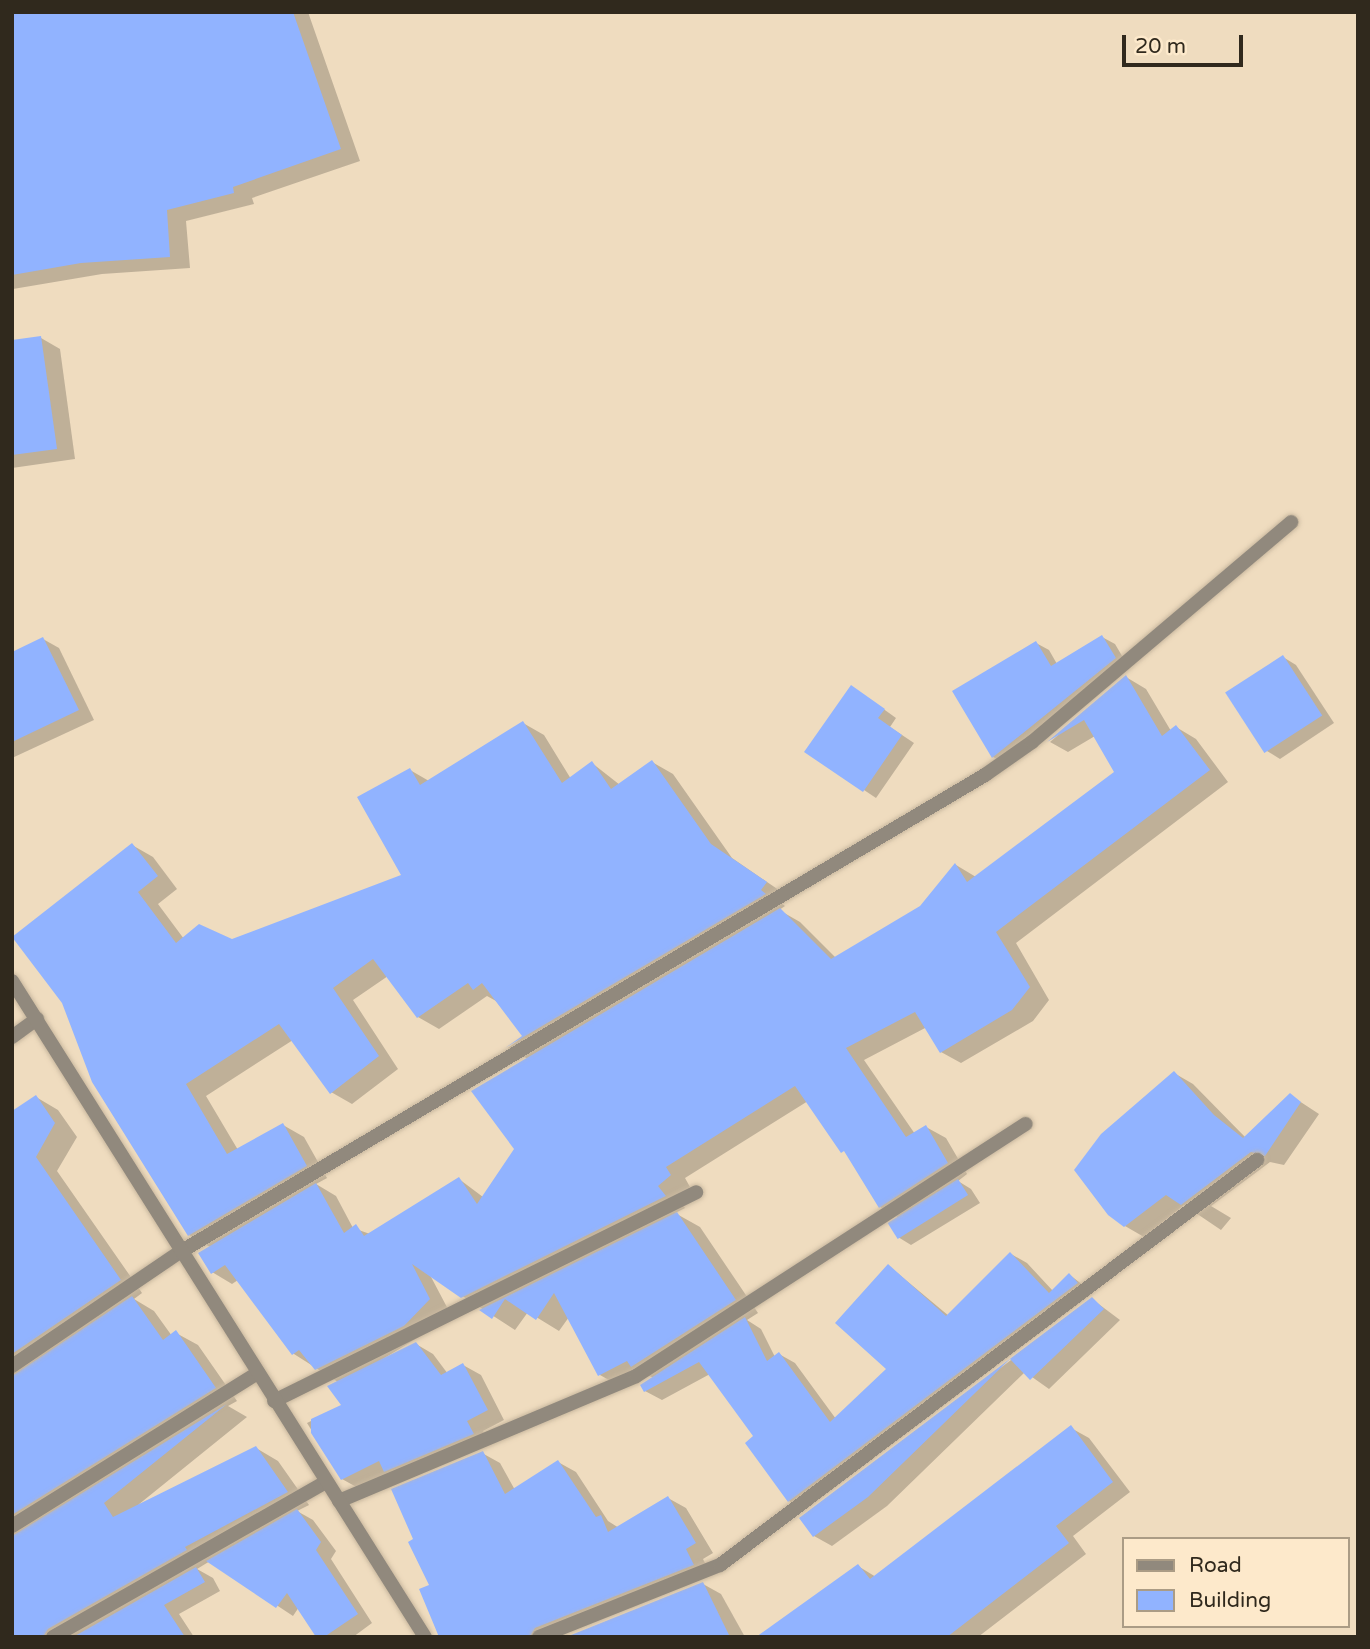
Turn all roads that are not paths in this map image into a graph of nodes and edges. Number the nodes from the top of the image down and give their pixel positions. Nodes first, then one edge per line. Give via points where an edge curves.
1 (1291, 522) dead end
2 (12, 981) edge
3 (37, 1019) junction
4 (12, 1037) edge
5 (1026, 1124) dead end
6 (1257, 1160) dead end
7 (696, 1192) dead end
8 (180, 1252) junction
9 (12, 1366) edge
10 (258, 1373) junction
11 (275, 1401) junction
12 (326, 1482) junction
13 (339, 1501) junction
14 (12, 1526) edge
15 (53, 1637) edge
16 (425, 1637) edge
17 (539, 1637) edge

1 - 8 street via 1032,742 985,775
2 - 3 street
3 - 4 street
3 - 8 street
5 - 13 street via 636,1377
6 - 17 street via 720,1565
7 - 11 street
8 - 9 street
8 - 10 street
10 - 11 street
10 - 14 street
11 - 12 street
12 - 13 street
12 - 15 street
13 - 16 street

